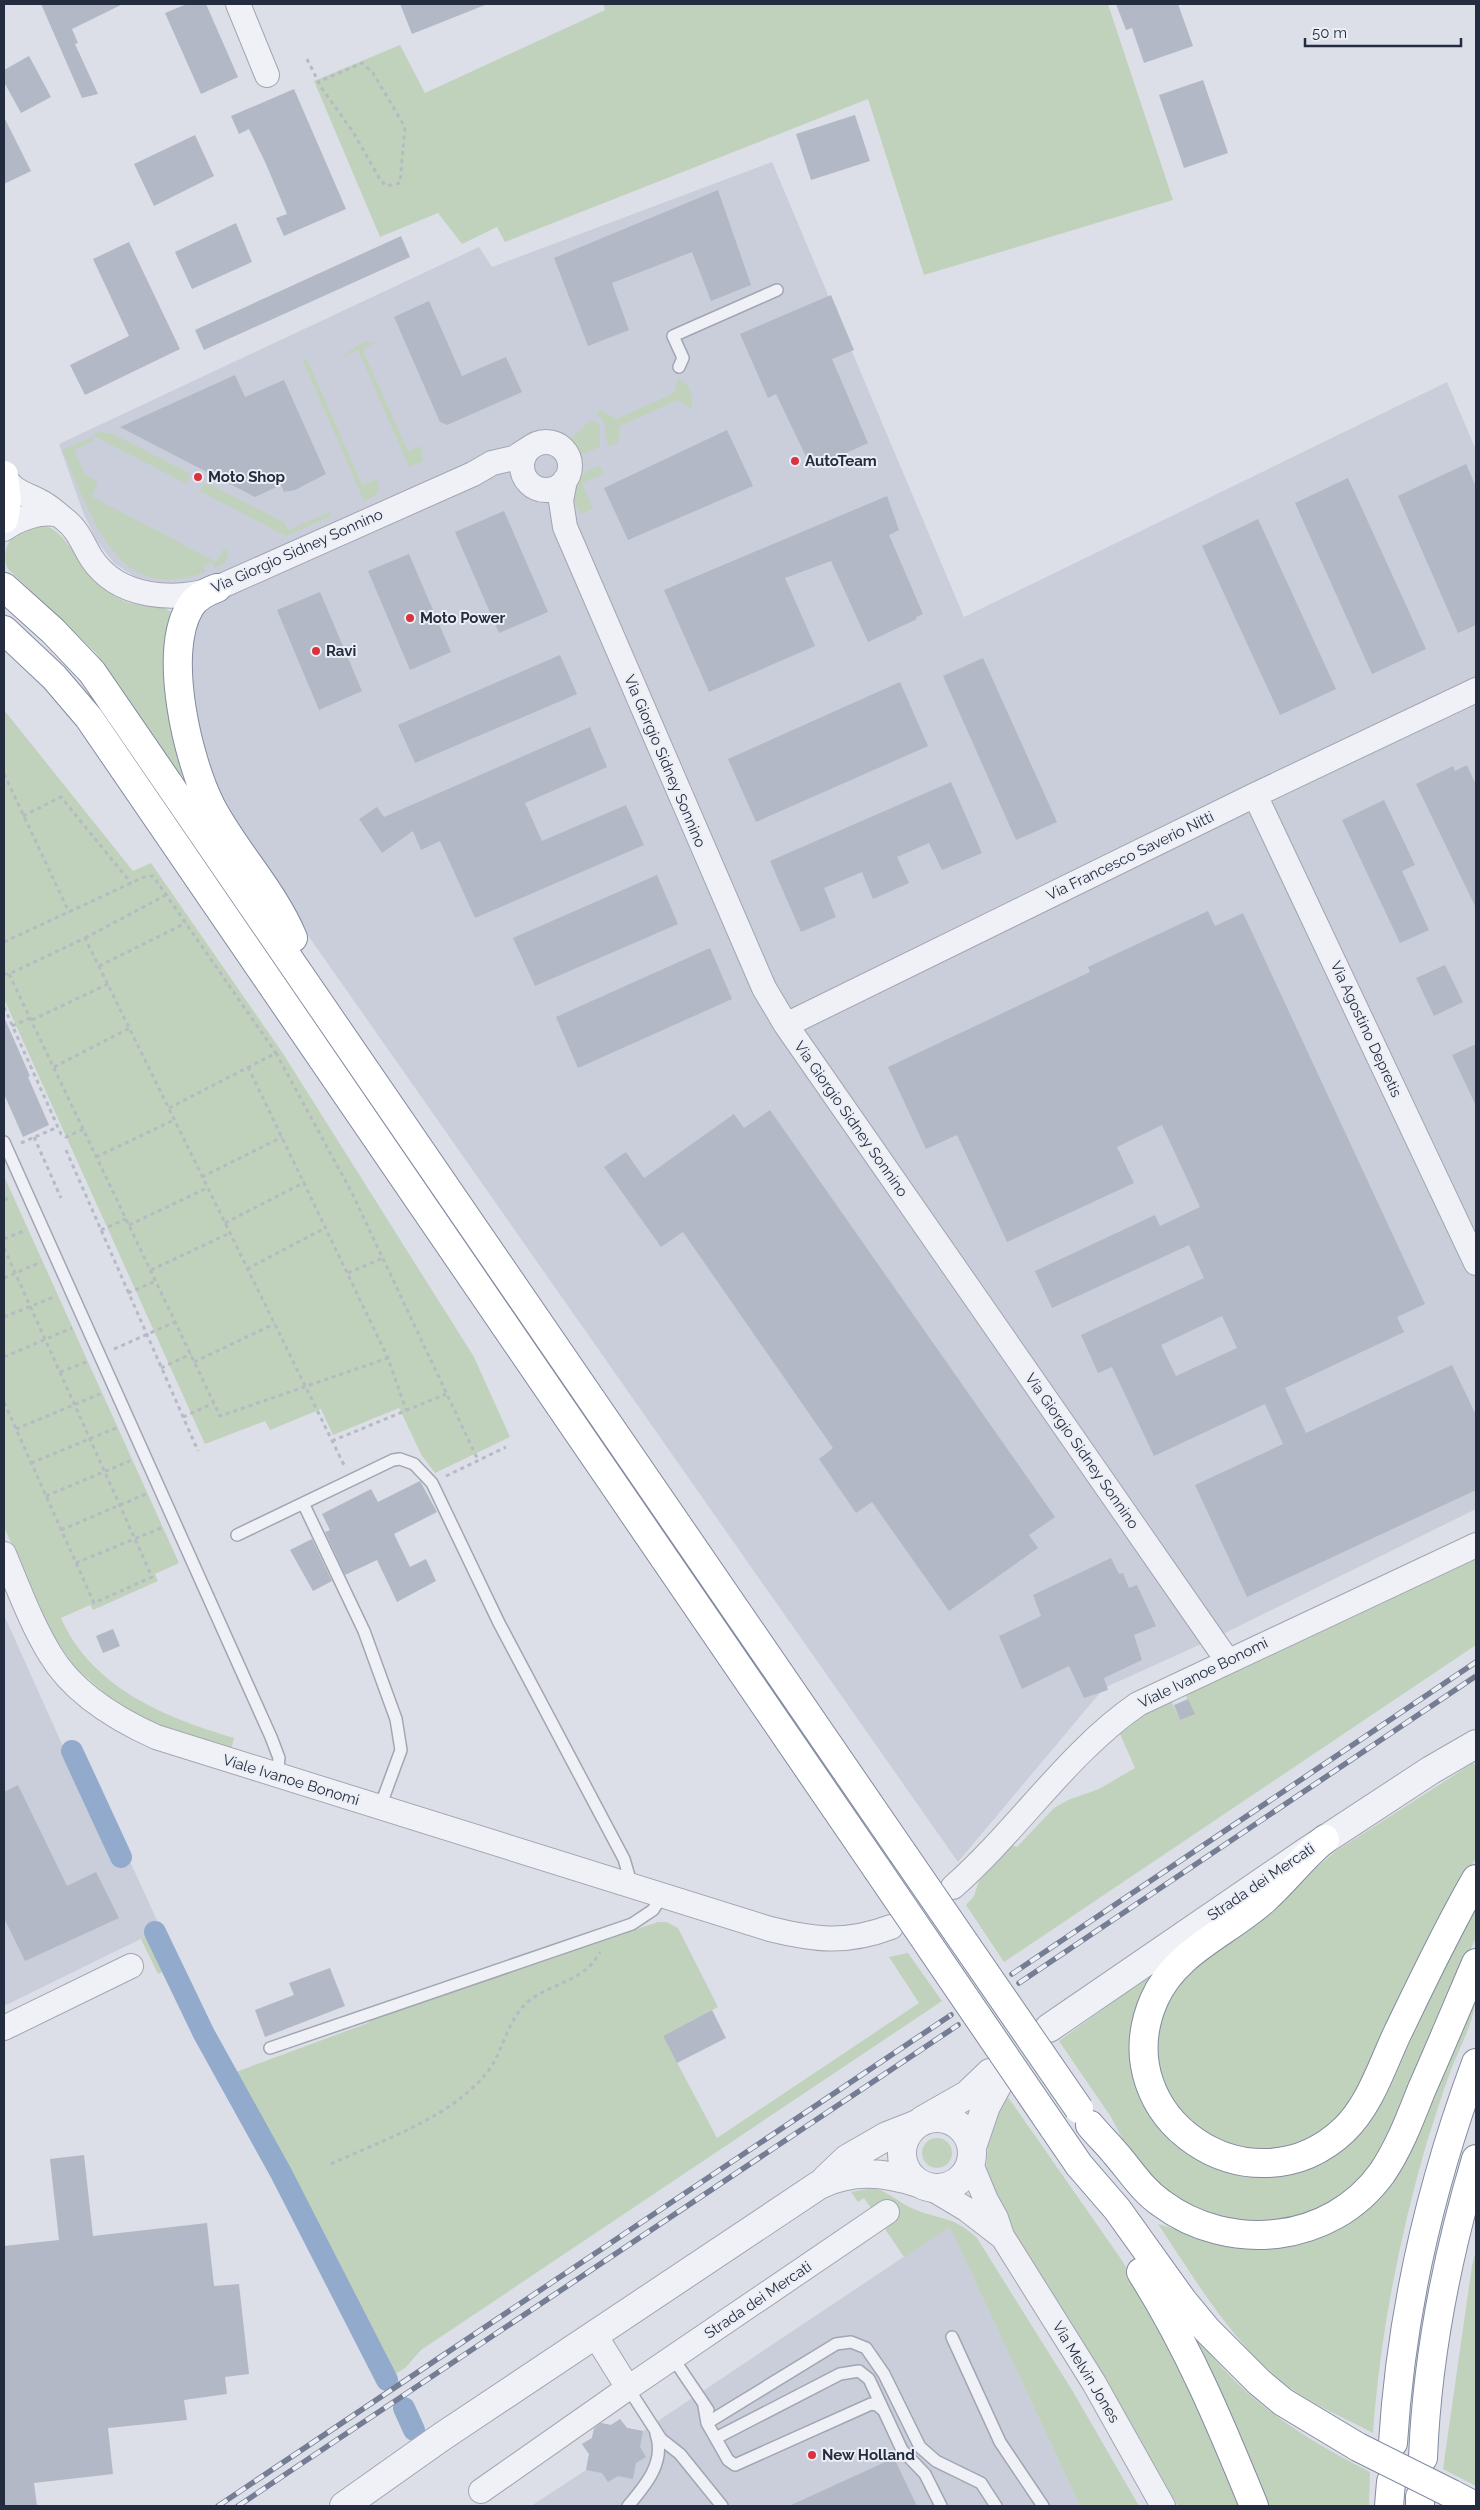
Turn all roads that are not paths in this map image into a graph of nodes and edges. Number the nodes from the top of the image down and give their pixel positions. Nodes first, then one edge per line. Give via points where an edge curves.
1 (238, 4) edge
2 (268, 75) dead end
3 (777, 290) dead end
4 (679, 367) dead end
5 (530, 447) junction
6 (473, 474) junction
7 (4, 475) edge
8 (565, 480) junction
9 (530, 484) junction
10 (59, 515) junction
11 (4, 519) edge
12 (565, 526) junction
13 (4, 530) edge
14 (4, 587) edge
15 (217, 588) junction
16 (4, 630) edge
17 (1476, 690) edge
18 (1255, 795) junction
19 (786, 1025) junction
20 (336, 1028) junction
21 (5, 1145) edge
22 (1476, 1263) edge
23 (304, 1505) junction
24 (237, 1535) dead end
25 (1476, 1545) edge
26 (4, 1554) edge
27 (1228, 1660) junction
28 (1476, 1744) edge
29 (277, 1776) junction
30 (380, 1807) junction
31 (1325, 1839) junction
32 (1476, 1879) edge
33 (627, 1885) junction
34 (953, 1887) dead end
35 (662, 1896) junction
36 (890, 1927) dead end
37 (1476, 1963) edge
38 (130, 1966) dead end
39 (4, 2028) edge
40 (1049, 2028) dead end
41 (270, 2048) dead end
42 (1476, 2063) edge
43 (1085, 2117) junction
44 (918, 2123) junction
45 (972, 2156) junction
46 (1476, 2159) edge
47 (1079, 2165) junction
48 (924, 2186) junction
49 (815, 2188) junction
50 (888, 2212) dead end
51 (1005, 2241) junction
52 (595, 2335) junction
53 (952, 2337) dead end
54 (1232, 2354) junction
55 (673, 2358) junction
56 (628, 2388) junction
57 (704, 2406) junction
58 (884, 2411) junction
59 (724, 2412) junction
60 (707, 2423) junction
61 (652, 2426) junction
62 (716, 2438) junction
63 (1393, 2443) dead end
64 (1423, 2458) dead end
65 (481, 2491) dead end
66 (1464, 2500) edge
67 (344, 2506) edge
68 (628, 2506) edge
69 (722, 2506) edge
70 (941, 2506) edge
71 (996, 2506) edge
72 (1044, 2506) edge
73 (1163, 2506) edge
74 (1254, 2506) edge

1 - 2 street
3 - 4 lane via 673,336 683,358
5 - 6 street, Via Giorgio Sidney Sonnino via 514,458 492,463
5 - 8 street via 547,442 564,450 570,462
5 - 9 street via 523,460 524,475
6 - 9 street, Via Giorgio Sidney Sonnino via 483,472
6 - 15 street, Via Giorgio Sidney Sonnino
7 - 10 street, Via Giorgio Sidney Sonnino via 15,488
7 - 11 main road via 7,502
8 - 9 street via 548,490
8 - 12 street, Via Giorgio Sidney Sonnino via 561,501
9 - 12 street, Via Giorgio Sidney Sonnino via 542,494
10 - 13 street via 33,516
10 - 15 street, Via Giorgio Sidney Sonnino via 75,529 94,562 127,587 147,594 171,596
12 - 19 street, Via Giorgio Sidney Sonnino via 752,963
14 - 20 main road via 92,672
15 - 20 main road via 200,596 190,607 179,645 180,694 190,749 212,808 280,911
16 - 47 main road, bridge via 48,671 89,718
17 - 18 street, Via Francesco Saverio Nitti
18 - 19 street, Via Francesco Saverio Nitti
18 - 22 street, Via Agostino Depretis
19 - 27 street, Via Giorgio Sidney Sonnino
20 - 43 main road, bridge
21 - 29 lane via 276,1750 280,1764
23 - 24 lane
23 - 30 lane via 364,1631 396,1719 401,1750
23 - 33 lane via 400,1459 414,1464 432,1483 500,1623 624,1859 629,1876
25 - 27 street, Viale Ivanoe Bonomi
26 - 29 street, Viale Ivanoe Bonomi via 50,1654 68,1677 92,1699 124,1721 156,1737
27 - 34 street, Viale Ivanoe Bonomi via 1160,1691 1120,1717
28 - 31 street, Strada dei Mercati
29 - 30 street, Viale Ivanoe Bonomi
30 - 33 street, Viale Ivanoe Bonomi
31 - 32 main road via 1266,1898 1184,1959 1159,1989 1149,2014 1144,2053 1157,2101 1185,2136 1228,2158 1256,2163 1300,2157 1324,2146 1345,2128 1368,2096 1428,1968
31 - 40 street, Strada dei Mercati
33 - 35 street, Viale Ivanoe Bonomi
35 - 36 street, Viale Ivanoe Bonomi via 813,1938 854,1938
35 - 41 lane via 647,1915 624,1927
37 - 43 main road via 1389,2162 1365,2193 1314,2225 1287,2233 1253,2236 1218,2231 1191,2222 1150,2195
38 - 39 street
42 - 63 main road via 1421,2246 1405,2337
43 - 54 main road via 1119,2178
44 - 45 street via 936,2118 953,2121 966,2132
44 - 45 street via 994,2078
44 - 48 street via 904,2141 902,2155 908,2174
44 - 49 street via 847,2159
45 - 48 street via 968,2172 955,2184 939,2189
45 - 51 street, Via Melvin Jones
46 - 64 main road via 1441,2307
47 - 54 main road via 1117,2209 1190,2311
47 - 74 main road via 1106,2218 1183,2343
48 - 49 street via 886,2174 864,2173
48 - 51 street, Via Melvin Jones via 966,2209
49 - 52 street
50 - 55 street, Strada dei Mercati
51 - 73 street, Via Melvin Jones via 1094,2383
52 - 56 street
52 - 67 street
53 - 72 lane via 1000,2442
54 - 66 main road, bridge via 1259,2382 1307,2418
55 - 56 street, Strada dei Mercati
55 - 57 lane
56 - 61 lane
56 - 65 street, Strada dei Mercati
57 - 59 lane via 713,2413
57 - 60 lane
58 - 62 lane via 871,2404 737,2465 730,2462
58 - 62 lane via 866,2375 850,2371
58 - 70 lane via 902,2450 925,2474
59 - 60 lane
59 - 71 lane via 836,2344 857,2343 866,2348 878,2363 924,2453 981,2483
60 - 62 lane
61 - 68 lane via 659,2444 657,2462 649,2479
61 - 69 lane via 666,2444 680,2454

